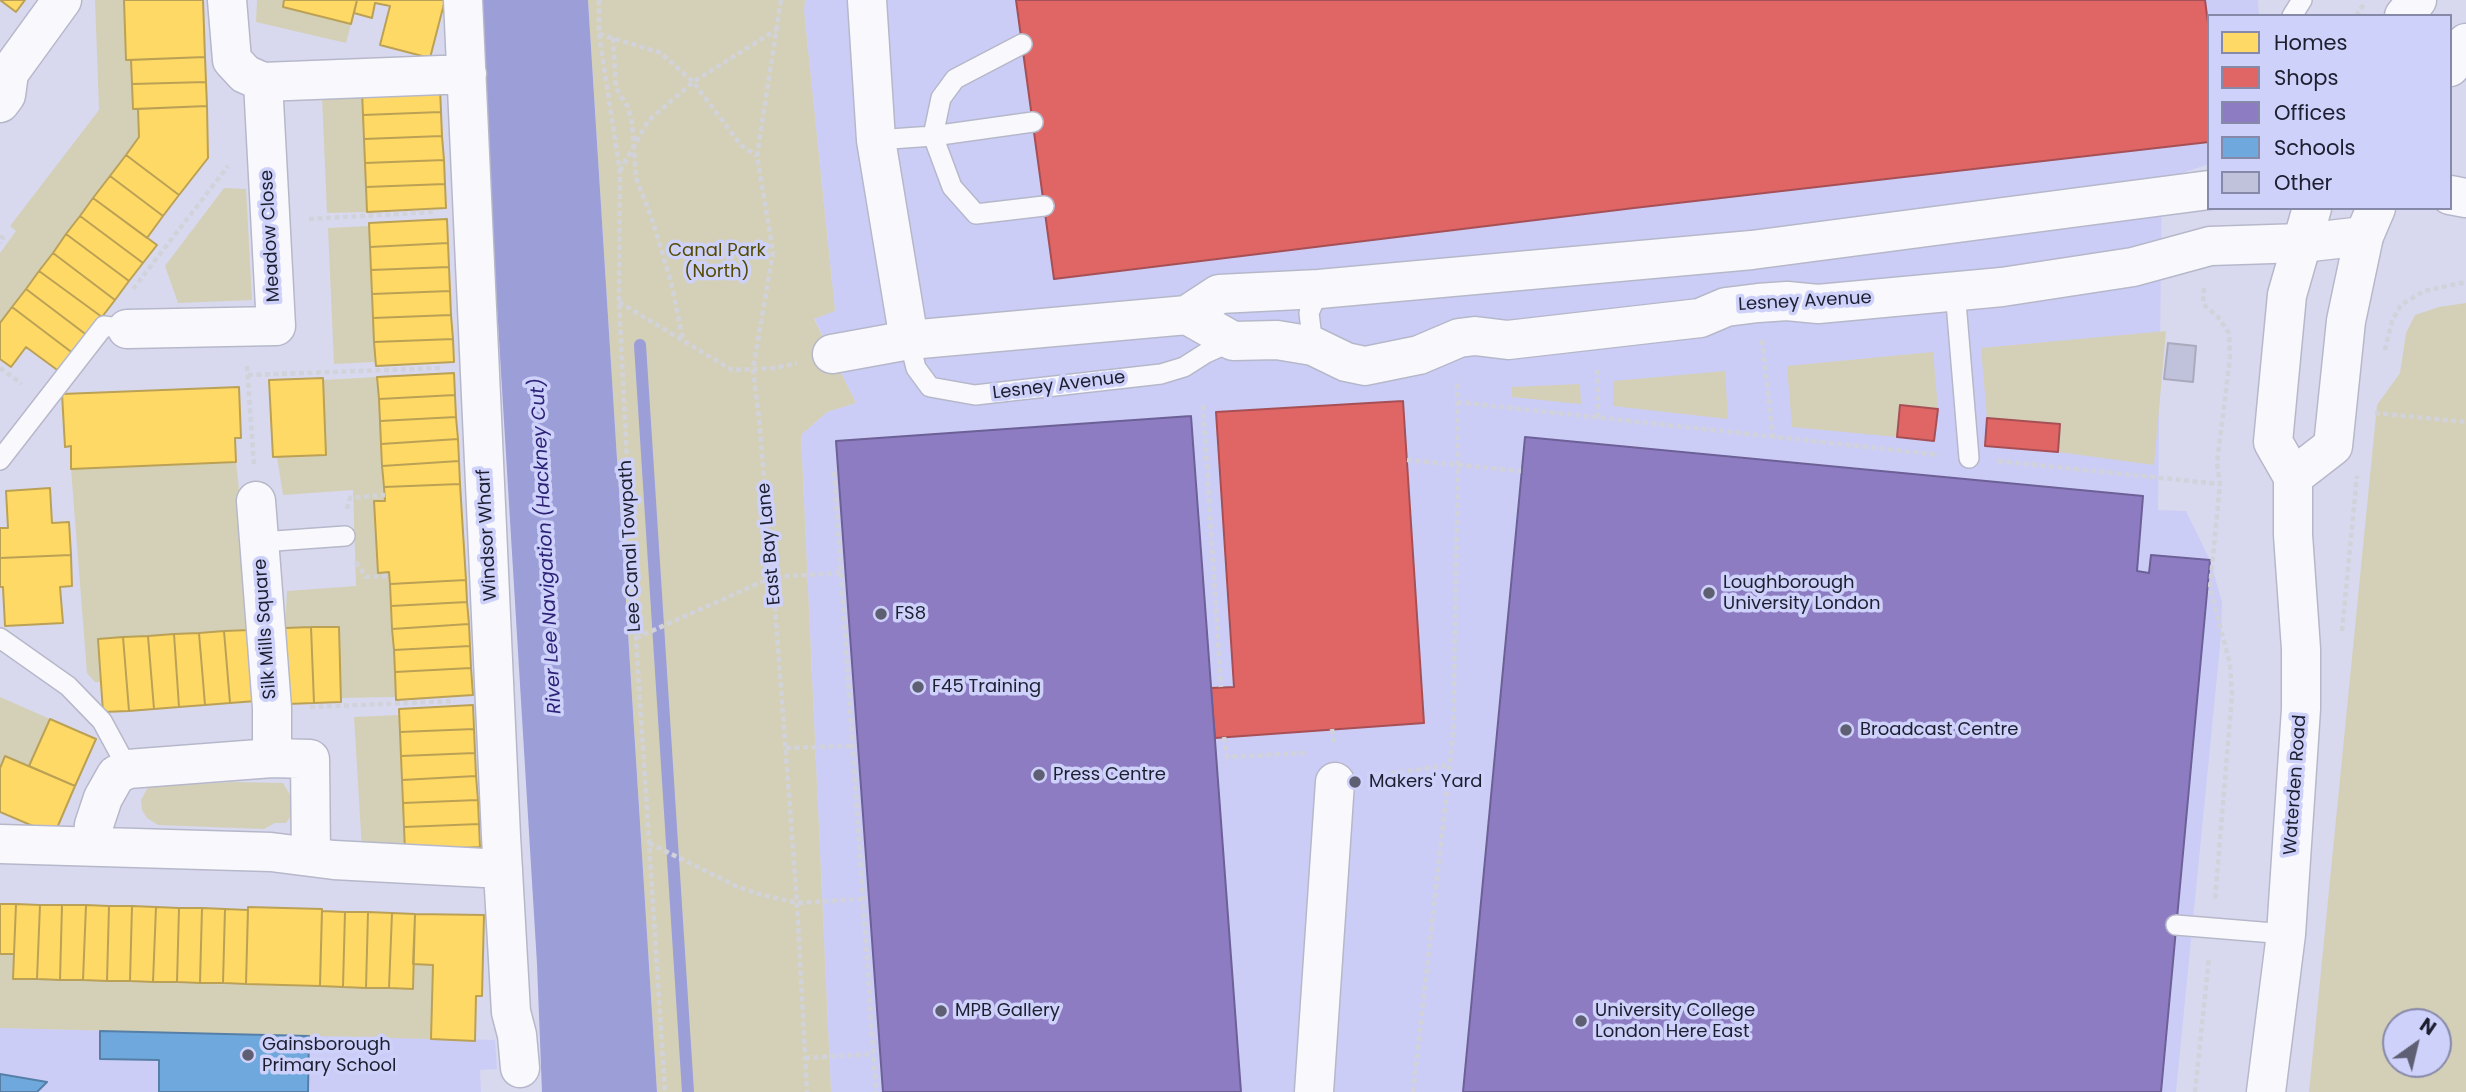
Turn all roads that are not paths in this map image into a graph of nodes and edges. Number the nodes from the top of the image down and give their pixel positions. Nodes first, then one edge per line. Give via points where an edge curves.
1 (62, 0) edge
2 (228, 0) edge
3 (463, 0) edge
4 (867, 0) edge
5 (2417, 0) edge
6 (2406, 14) edge
7 (2466, 43) edge
8 (1022, 44) dead end
9 (2452, 64) edge
10 (467, 74) junction
11 (2, 96) edge
12 (264, 100) junction
13 (1033, 122) dead end
14 (933, 136) junction
15 (876, 140) junction
16 (2207, 190) edge
17 (1044, 206) dead end
18 (2370, 222) edge
19 (2307, 226) edge
20 (1319, 289) junction
21 (1955, 290) junction
22 (1187, 315) junction
23 (116, 327) joint
24 (909, 340) junction
25 (1233, 341) junction
26 (1313, 346) junction
27 (832, 354) dead end
28 (1969, 458) road end
29 (0, 460) edge
30 (2293, 477) junction
31 (257, 501) road end
32 (345, 536) dead end
33 (261, 542) junction
34 (0, 638) edge
35 (272, 758) junction
36 (128, 769) junction
37 (1335, 782) road end
38 (0, 844) edge
39 (92, 845) junction
40 (311, 856) junction
41 (503, 869) junction
42 (2176, 925) dead end
43 (2286, 933) junction
44 (520, 1068) dead end
45 (1314, 1092) edge
46 (2266, 1092) edge

1 - 11 street via 9,73
2 - 12 street via 232,60
3 - 10 street, Windsor Wharf
4 - 15 street
5 - 6 street
7 - 9 street
8 - 14 lane via 955,79 941,97
10 - 12 street via 366,78
10 - 41 street, Windsor Wharf
12 - 23 street, Meadow Close via 276,326
13 - 14 lane
14 - 15 lane
14 - 17 lane via 952,187 976,214
15 - 24 street
16 - 20 street via 1752,250
18 - 19 street, Lesney Avenue
18 - 30 street via 2346,321 2333,446
19 - 21 street, Lesney Avenue via 2095,274
19 - 30 street, Waterden Road via 2287,295 2273,442
20 - 22 street via 1219,294
20 - 26 lane via 1309,313
21 - 26 street, Lesney Avenue via 1818,304 1758,303 1726,307 1700,318 1508,340 1459,338 1419,355 1366,366
21 - 28 lane
22 - 24 street
22 - 25 street
23 - 29 lane
24 - 25 lane, Lesney Avenue via 916,368 930,387 975,395 1161,374
24 - 27 street
25 - 26 street, Lesney Avenue via 1277,340
30 - 43 street, Waterden Road via 2301,709
31 - 33 street, Silk Mills Square
32 - 33 lane
33 - 35 street, Silk Mills Square
34 - 36 lane via 68,686 102,721
35 - 36 street
35 - 40 street via 310,759
36 - 39 street via 116,775 103,798
37 - 45 street
38 - 39 street
39 - 40 street
40 - 41 street
41 - 44 street, Windsor Wharf
42 - 43 lane
43 - 46 street, Waterden Road

